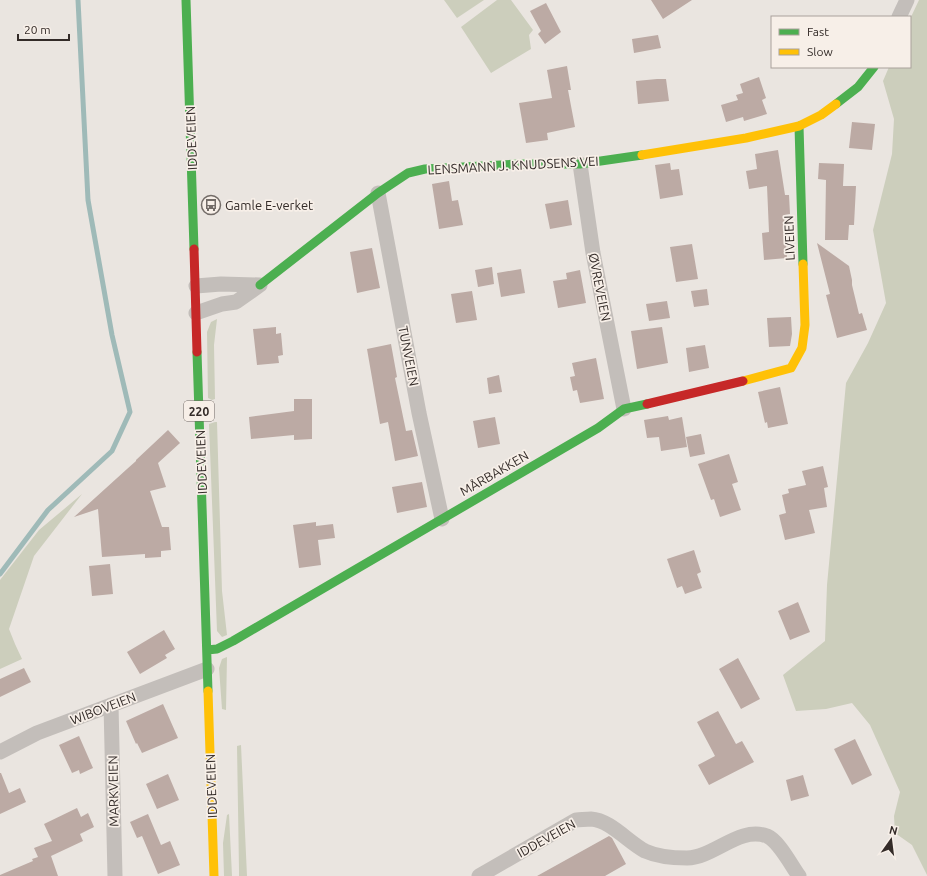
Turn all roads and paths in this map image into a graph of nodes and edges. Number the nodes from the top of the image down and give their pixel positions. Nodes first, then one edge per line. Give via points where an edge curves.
1 (186, 0) edge
2 (907, 0) edge
3 (899, 16) edge
4 (873, 68) edge
5 (799, 126) junction
6 (580, 164) junction
7 (378, 193) junction
8 (260, 285) junction
9 (196, 286) junction
10 (196, 313) junction
11 (802, 348) joint
12 (624, 409) junction
13 (442, 518) junction
14 (207, 650) junction
15 (207, 669) junction
16 (111, 705) junction
17 (0, 752) edge
18 (115, 876) edge
19 (214, 876) edge
20 (479, 876) edge
21 (799, 876) edge

1 - 9 street, IDDEVEIEN / 220
2 - 3 street
4 - 5 street, LENSMANN J. KNUDSENS VEI via 858,87 842,100
5 - 6 street, LENSMANN J. KNUDSENS VEI via 710,145
5 - 11 street, LIVEIEN via 805,325
6 - 7 street, LENSMANN J. KNUDSENS VEI via 425,168 408,173
6 - 12 street, ØVREVEIEN via 593,253
7 - 8 street, LENSMANN J. KNUDSENS VEI
7 - 13 street, TUNVEIEN via 419,412
8 - 9 street
8 - 10 street, LENSMANN J. KNUDSENS VEI via 236,302
9 - 10 street, IDDEVEIEN / 220
10 - 14 street, IDDEVEIEN / 220
11 - 12 street, MÅRBAKKEN via 791,368 718,388
12 - 13 street, MÅRBAKKEN via 598,428
13 - 14 street, MÅRBAKKEN via 233,641 217,649
14 - 15 street, IDDEVEIEN / 220
15 - 16 street, WIBOVEIEN
15 - 19 street, IDDEVEIEN / 220
16 - 17 street, WIBOVEIEN via 37,734
16 - 18 street, MARKVEIEN
20 - 21 street, IDDEVEIEN via 576,820 591,819 606,823 646,851 666,856 688,858 709,852 742,836 768,836 777,843

